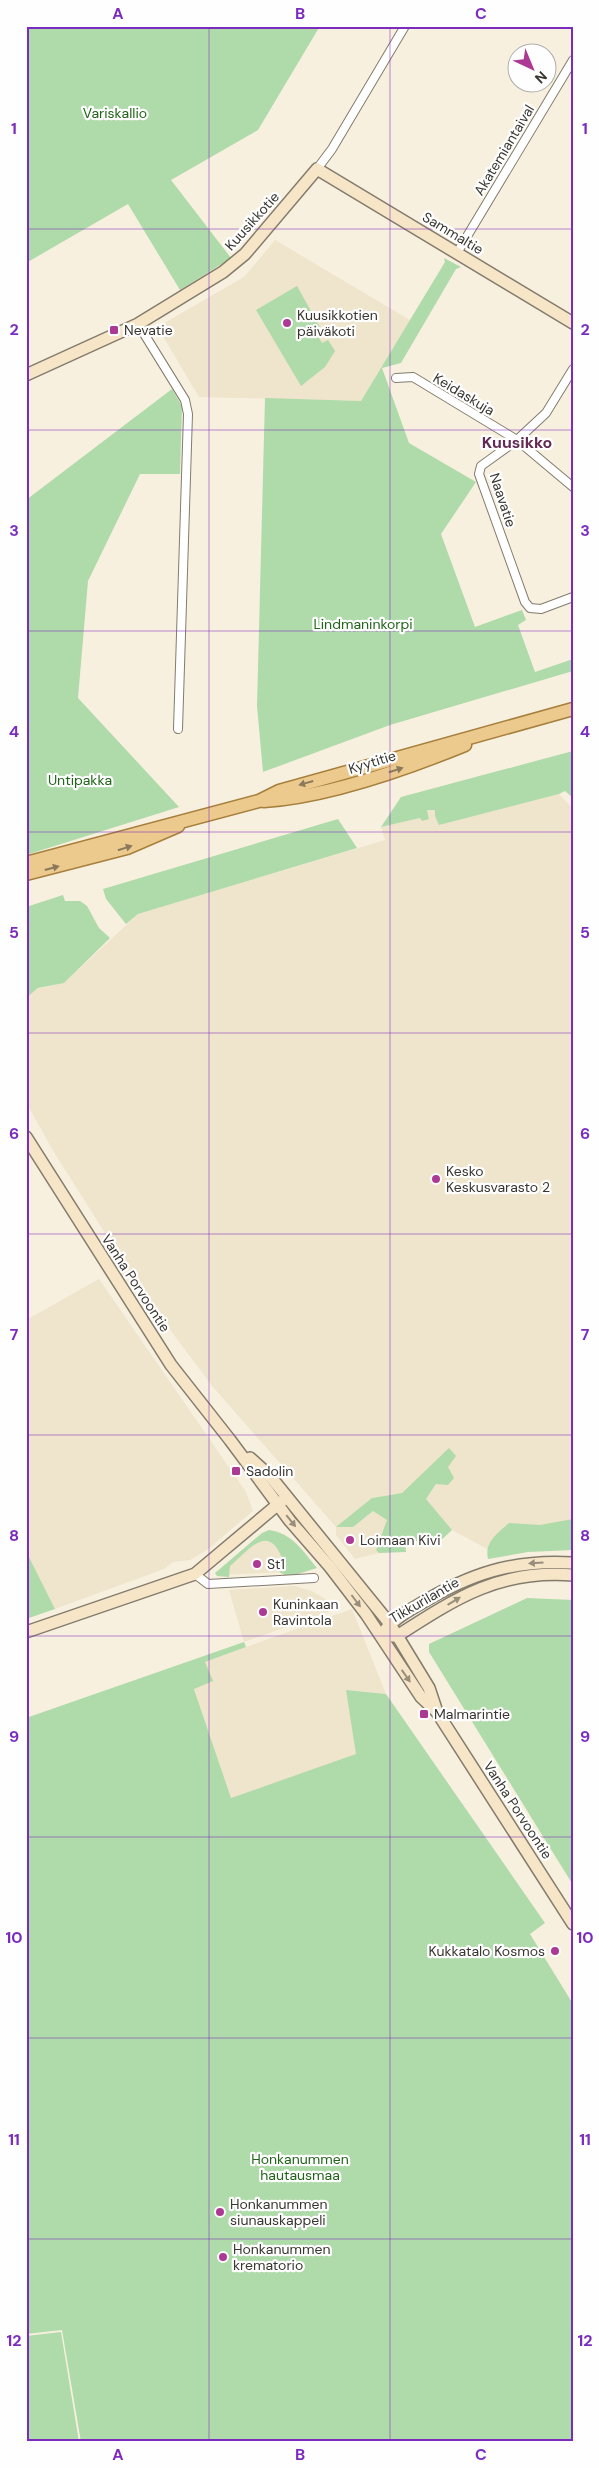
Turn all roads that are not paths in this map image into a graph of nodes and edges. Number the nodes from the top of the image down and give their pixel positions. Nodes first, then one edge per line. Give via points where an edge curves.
1 (405, 26) edge
2 (573, 60) edge
3 (317, 169) junction
4 (457, 253) junction
5 (573, 323) edge
6 (138, 324) junction
7 (573, 369) edge
8 (26, 375) edge
9 (396, 378) dead end
10 (517, 440) junction
11 (573, 487) edge
12 (573, 597) edge
13 (573, 709) edge
14 (178, 729) dead end
15 (186, 821) junction
16 (26, 863) edge
17 (26, 874) edge
18 (26, 1136) edge
19 (230, 1440) junction
20 (288, 1497) junction
21 (278, 1504) junction
22 (573, 1563) edge
23 (195, 1574) junction
24 (573, 1575) edge
25 (314, 1578) dead end
26 (390, 1624) junction
27 (26, 1632) edge
28 (381, 1636) junction
29 (397, 1636) junction
30 (437, 1712) junction
31 (573, 1924) edge

1 - 3 street, Kuusikkotie
2 - 4 street, Akatemiantaival
3 - 4 main road, Sammaltie
3 - 6 main road, Kuusikkotie via 234,264
4 - 5 main road, Sammaltie
6 - 8 main road, Kuusikkotie
6 - 14 street via 185,400 188,414
7 - 10 street, Naavatie via 546,413
9 - 10 street, Keidaskuja via 413,377
10 - 11 street
10 - 12 street, Naavatie via 481,466 479,474 525,602 530,608 541,609
13 - 15 main road, Kyytitie via 462,738
15 - 16 main road, Kyytitie
17 -> 15 main road, Kyytitie via 127,848 165,834
18 - 19 main road, Vanha Porvoontie via 171,1365
19 - 20 main road, Vanha Porvoontie
19 - 21 main road, Vanha Porvoontie
20 - 21 main road
20 - 26 main road, Vanha Porvoontie
21 - 23 main road
21 -> 28 main road, Vanha Porvoontie
22 -> 26 main road, Tikkurilantie via 523,1564 484,1573 452,1585
23 - 25 street via 208,1584
23 - 27 main road
29 -> 24 main road, Tikkurilantie via 467,1593 488,1584 553,1573
26 - 28 main road, Tikkurilantie
26 - 29 main road, Vanha Porvoontie
28 - 29 main road, Tikkurilantie
28 -> 30 main road, Vanha Porvoontie via 421,1697
29 - 30 main road, Vanha Porvoontie via 429,1688
30 - 31 main road, Vanha Porvoontie

